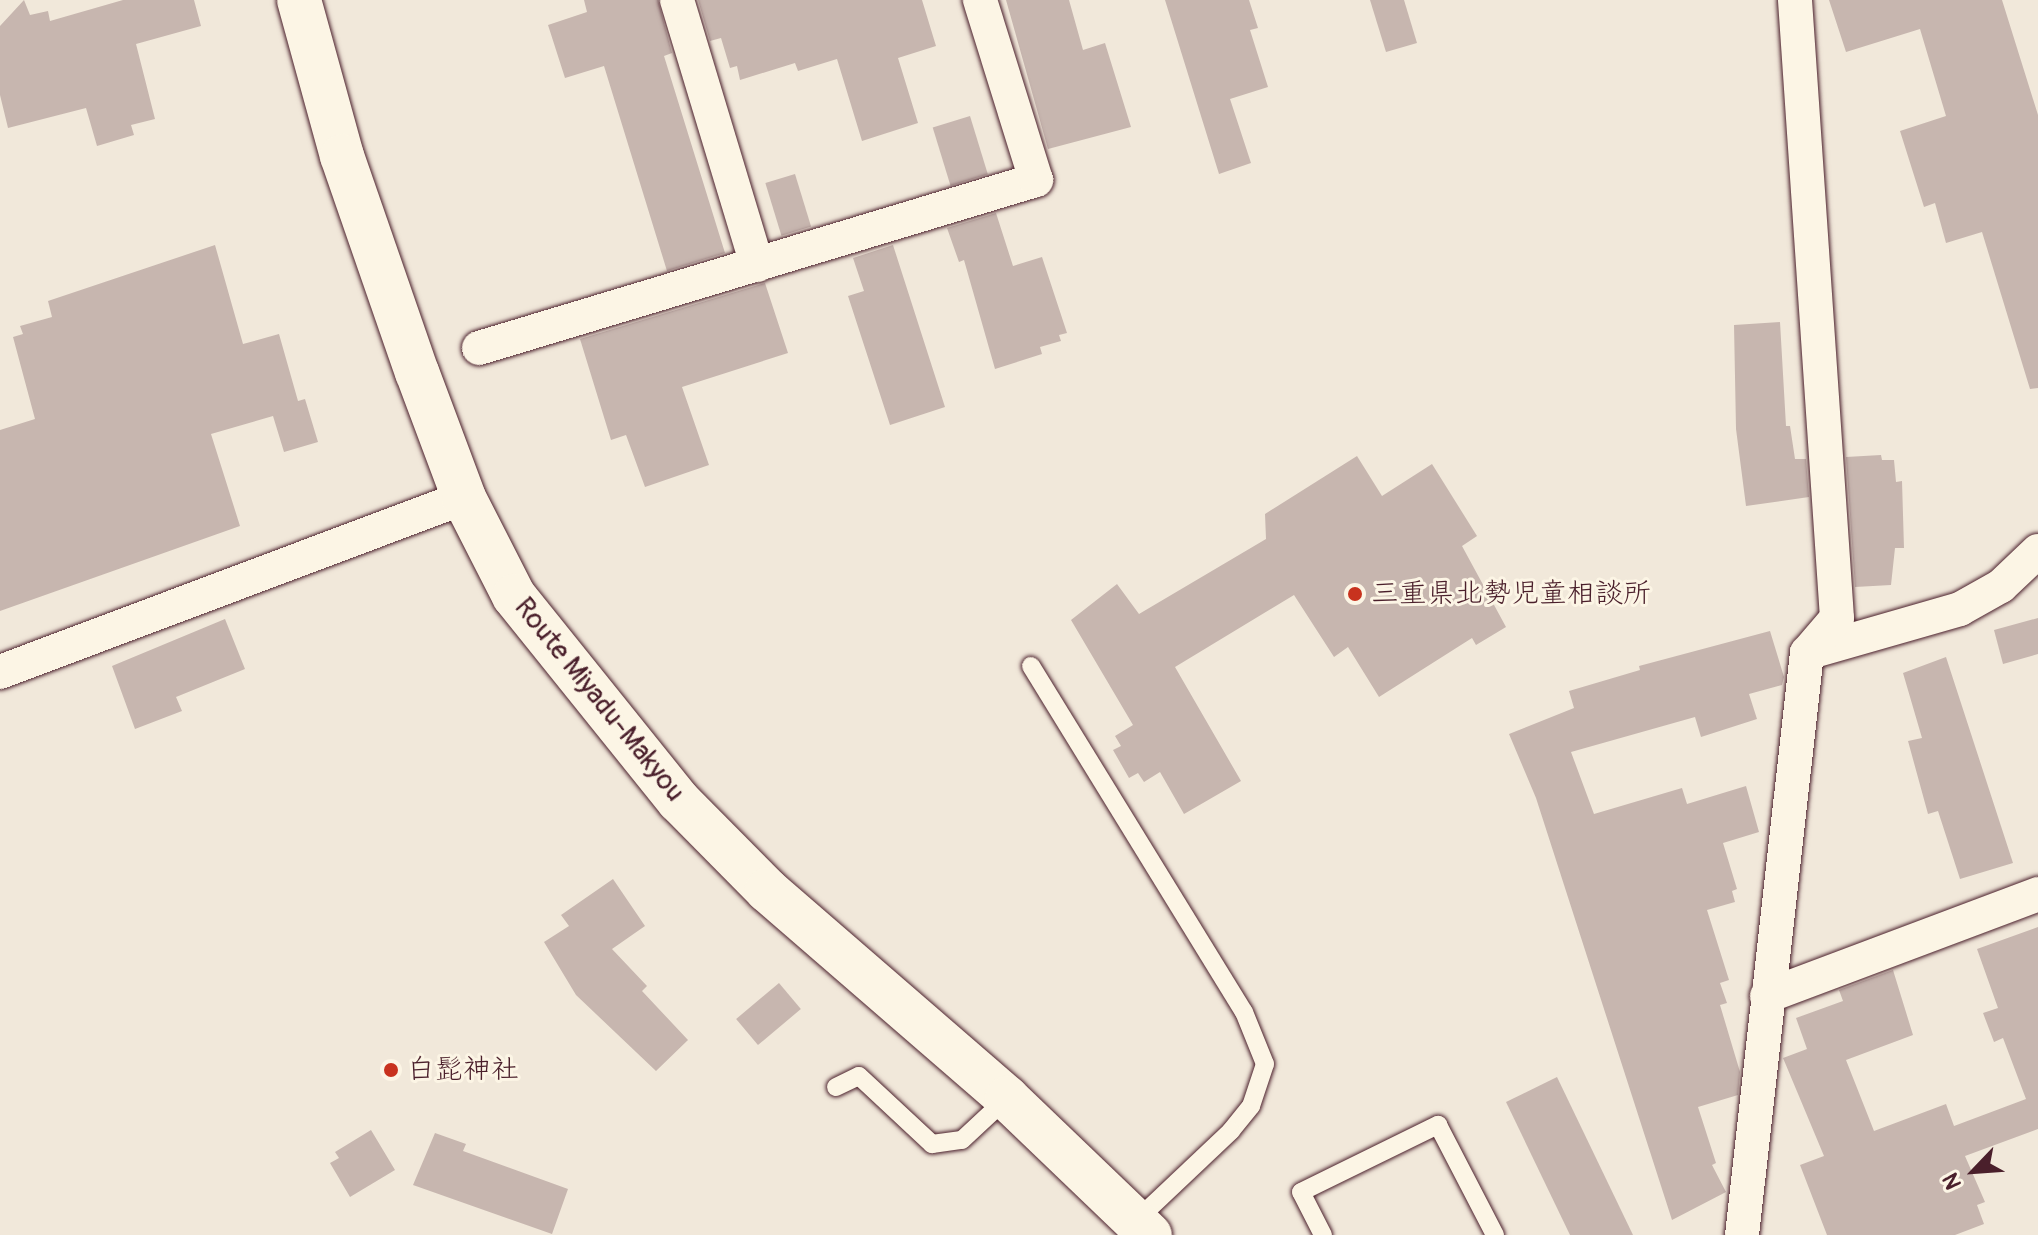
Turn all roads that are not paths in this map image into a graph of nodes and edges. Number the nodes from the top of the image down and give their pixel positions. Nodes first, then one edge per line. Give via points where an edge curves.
1 (299, 0) edge
2 (677, 0) edge
3 (980, 0) edge
4 (1795, 0) edge
5 (757, 265) junction
6 (479, 348) dead end
7 (464, 498) junction
8 (2038, 551) edge
9 (1807, 653) junction
10 (1031, 666) dead end
11 (0, 672) edge
12 (2038, 894) edge
13 (1767, 996) junction
14 (836, 1087) dead end
15 (1007, 1098) junction
16 (1143, 1228) edge
17 (1323, 1235) edge
18 (1495, 1235) edge
19 (1742, 1235) edge

1 - 7 main road, Route Miyadu-Makyou via 342,156
2 - 5 street
3 - 5 street via 1036,180
4 - 9 street via 1837,618
5 - 6 street
7 - 11 street
7 - 15 main road, Route Miyadu-Makyou via 514,596 679,801 767,890
8 - 9 street via 2001,586 1960,609
9 - 13 street
10 - 16 lane via 1244,1012 1265,1064 1251,1106
12 - 13 street
13 - 19 street
14 - 15 lane via 859,1076 932,1144 962,1140
15 - 16 main road, Route Miyadu-Makyou
17 - 18 lane via 1301,1192 1438,1125

